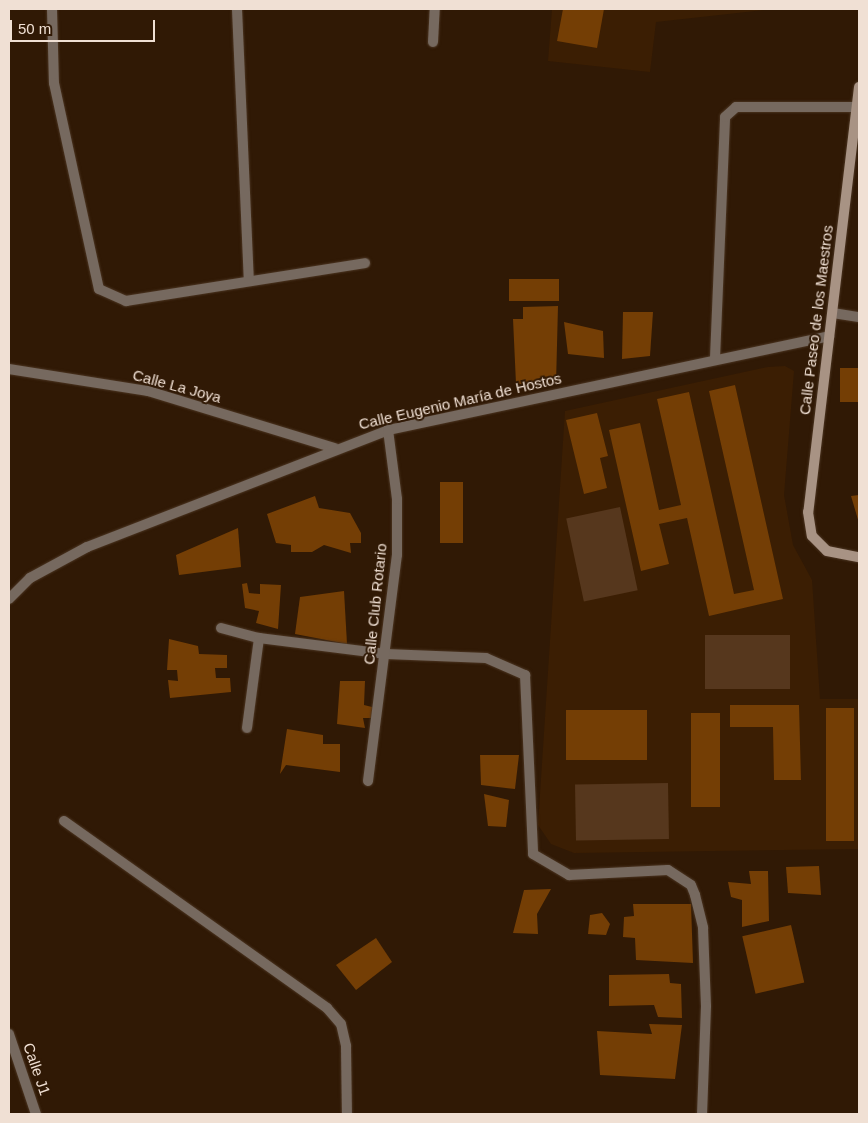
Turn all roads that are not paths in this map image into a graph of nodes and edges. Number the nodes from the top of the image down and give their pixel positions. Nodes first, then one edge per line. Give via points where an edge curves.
1 (52, 9) edge
2 (237, 9) edge
3 (435, 9) edge
4 (433, 42) dead end
5 (859, 87) edge
6 (856, 107) junction
7 (855, 151) edge
8 (365, 263) dead end
9 (250, 279) junction
10 (833, 313) junction
11 (859, 318) edge
12 (829, 336) junction
13 (715, 358) junction
14 (9, 369) edge
15 (388, 430) junction
16 (334, 448) junction
17 (859, 557) edge
18 (9, 599) edge
19 (221, 628) dead end
20 (259, 638) junction
21 (386, 654) junction
22 (248, 728) dead end
23 (368, 781) dead end
24 (64, 821) dead end
25 (9, 1034) edge
26 (36, 1114) edge
27 (347, 1114) edge
28 (702, 1114) edge

1 - 9 street via 54,83 99,289 126,301
2 - 9 street
3 - 4 street
5 - 6 main road, Calle Paseo de los Maestros
6 - 7 main road, Calle Paseo de los Maestros
6 - 13 street via 736,107 725,117
7 - 10 main road, Calle Paseo de los Maestros
8 - 9 street
10 - 11 street
10 - 12 main road, Calle Paseo de los Maestros
12 - 13 street, Calle Eugenio María de Hostos
12 - 17 main road, Calle Paseo de los Maestros via 808,512 812,536 827,551
13 - 15 street, Calle Eugenio María de Hostos
14 - 16 street, Calle La Joya via 148,392
15 - 16 street, Calle Eugenio María de Hostos
15 - 21 street, Calle Club Rotario via 397,499 397,555
16 - 18 street, Calle Eugenio María de Hostos via 86,547 30,578
19 - 20 street
20 - 21 street
20 - 22 street
21 - 23 street, Calle Club Rotario
21 - 28 street via 486,658 525,675 533,854 548,866 569,875 668,870 690,884 703,928 706,1006
24 - 27 street via 327,1008 341,1024 346,1046
25 - 26 street, Calle J1

